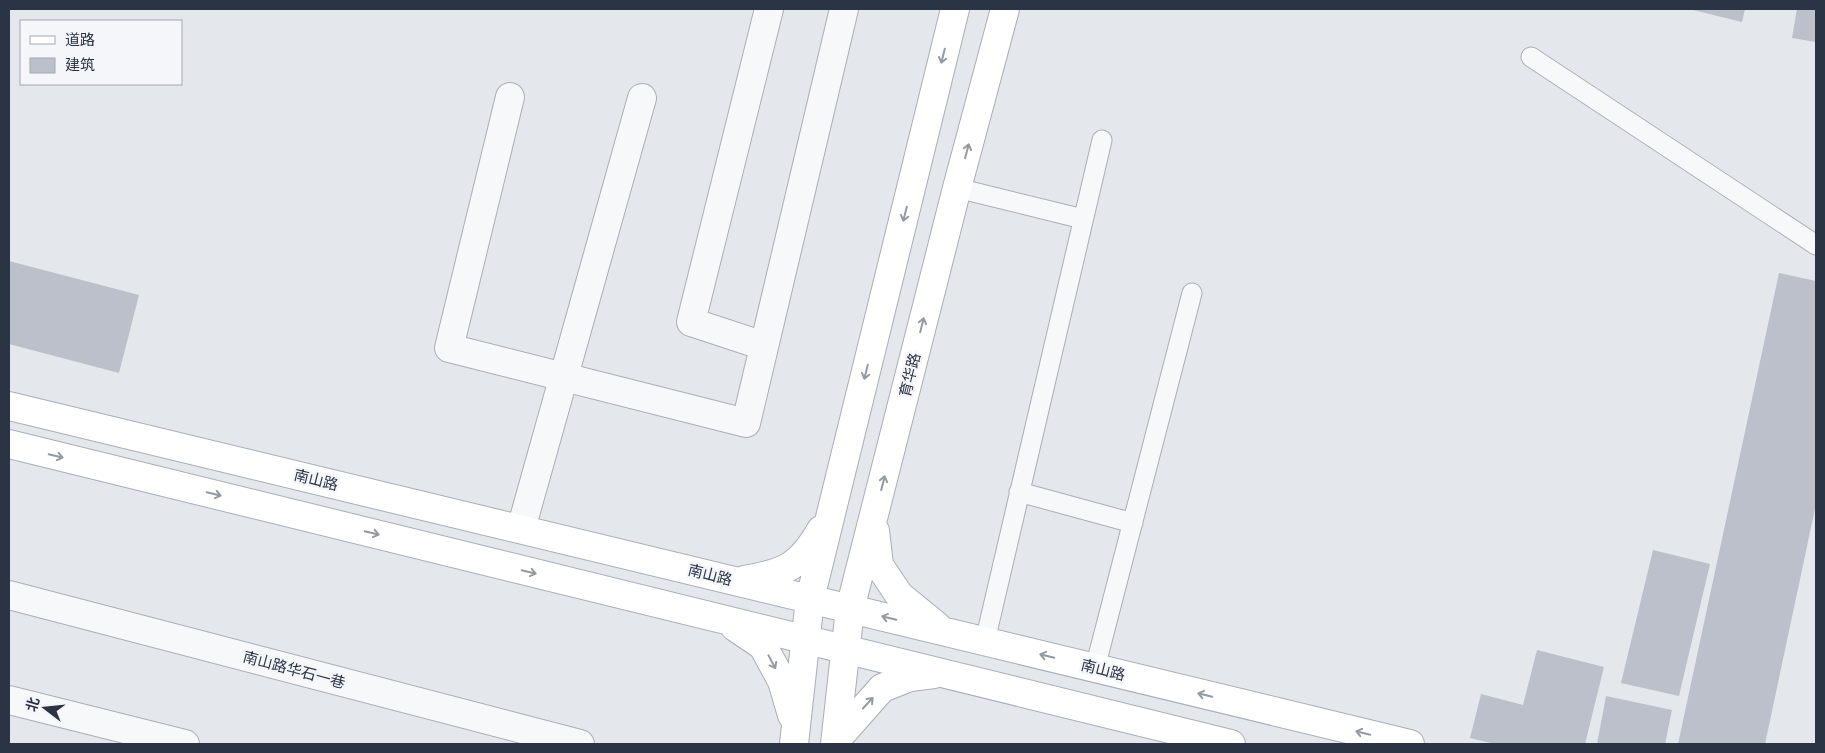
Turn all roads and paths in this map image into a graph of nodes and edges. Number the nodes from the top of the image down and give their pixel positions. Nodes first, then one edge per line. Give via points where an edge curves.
1 (769, 9) edge
2 (844, 9) edge
3 (955, 9) edge
4 (1005, 9) edge
5 (1531, 58) dead end
6 (510, 97) dead end
7 (642, 98) dead end
8 (1102, 140) dead end
9 (957, 188) junction
10 (1083, 219) junction
11 (1816, 245) edge
12 (1192, 293) dead end
13 (764, 346) junction
14 (563, 376) junction
15 (9, 406) edge
16 (9, 444) edge
17 (1019, 492) junction
18 (833, 506) junction
19 (874, 517) junction
20 (1133, 523) junction
21 (521, 529) junction
22 (736, 581) junction
23 (9, 596) edge
24 (810, 599) junction
25 (850, 609) junction
26 (723, 619) junction
27 (944, 631) junction
28 (805, 640) junction
29 (985, 641) junction
30 (846, 650) junction
31 (1096, 668) junction
32 (940, 673) junction
33 (9, 700) edge
34 (795, 736) edge
35 (835, 742) edge
36 (185, 744) edge
37 (580, 744) edge
38 (1231, 744) edge
39 (1410, 744) edge

1 - 13 street via 691,322
2 - 13 street
3 -> 18 main road
9 -> 4 main road, 育华路
5 - 11 lane
6 - 14 street via 449,348
7 - 14 street
8 - 10 lane
9 - 10 lane
19 -> 9 main road, 育华路
10 - 17 lane
12 - 20 lane
13 - 14 street via 746,422
14 - 21 street
15 - 21 main road, 南山路
16 -> 26 main road
17 - 20 lane
17 - 29 lane
18 - 22 main road via 799,562 775,575
18 - 24 main road
19 - 25 main road, 育华路
19 - 27 main road via 879,564 899,596
20 - 31 lane
21 - 22 main road, 南山路
22 - 24 main road, 南山路
23 - 37 street, 南山路华石一巷
24 - 25 main road, 南山路
24 - 28 main road
27 -> 25 main road, 南山路
25 - 30 main road, 育华路
26 - 28 main road
26 -> 34 main road via 763,646 782,681
27 - 29 main road, 南山路
28 - 30 main road
28 - 34 main road
31 -> 29 main road, 南山路
30 - 32 main road
30 - 35 main road, 育华路
39 -> 31 main road, 南山路
35 -> 32 main road via 882,688 910,677
32 - 38 main road
33 - 36 street

